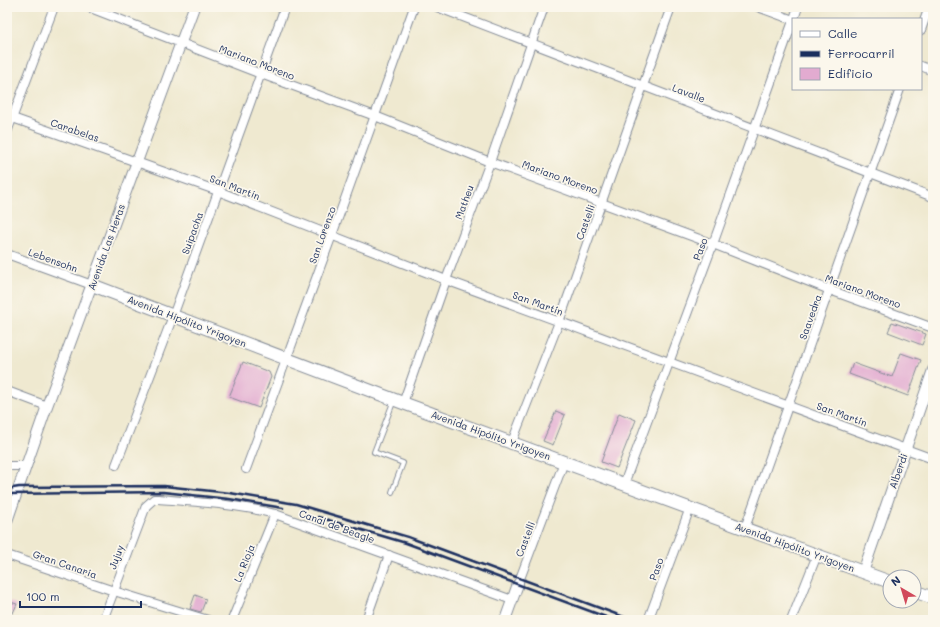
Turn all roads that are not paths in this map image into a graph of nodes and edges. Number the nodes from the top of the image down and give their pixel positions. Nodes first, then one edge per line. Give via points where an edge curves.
1 (54, 7) edge
2 (88, 7) edge
3 (194, 7) edge
4 (285, 7) edge
5 (414, 7) edge
6 (437, 7) edge
7 (544, 7) edge
8 (671, 7) edge
9 (758, 7) edge
10 (798, 7) edge
11 (929, 7) edge
12 (794, 18) edge
13 (792, 20) edge
14 (792, 23) edge
15 (922, 27) edge
16 (530, 42) junction
17 (181, 43) junction
18 (922, 66) edge
19 (933, 71) edge
20 (261, 74) junction
21 (643, 85) junction
22 (900, 90) edge
23 (375, 116) junction
24 (10, 117) edge
25 (755, 129) junction
26 (7, 132) edge
27 (137, 162) junction
28 (490, 162) junction
29 (871, 173) junction
30 (218, 191) junction
31 (933, 197) edge
32 (602, 203) junction
33 (332, 235) junction
34 (713, 244) junction
35 (7, 254) edge
36 (446, 280) junction
37 (92, 285) junction
38 (830, 290) junction
39 (173, 316) junction
40 (559, 322) junction
41 (933, 328) edge
42 (287, 359) junction
43 (668, 361) junction
44 (933, 370) edge
45 (7, 391) edge
46 (399, 401) junction
47 (47, 406) junction
48 (788, 406) junction
49 (512, 442) junction
50 (905, 448) junction
51 (933, 459) edge
52 (564, 462) junction
53 (116, 465) dead end
54 (7, 466) edge
55 (26, 466) junction
56 (246, 469) dead end
57 (624, 484) junction
58 (392, 492) dead end
59 (149, 502) joint
60 (690, 508) junction
61 (275, 514) junction
62 (7, 521) edge
63 (745, 528) junction
64 (7, 555) edge
65 (389, 555) junction
66 (817, 555) junction
67 (863, 572) junction
68 (882, 579) edge
69 (519, 582) joint
70 (114, 591) junction
71 (922, 594) edge
72 (933, 598) edge
73 (512, 600) junction
74 (650, 615) dead end
75 (792, 618) dead end
76 (103, 620) edge
77 (208, 620) edge
78 (232, 620) edge
79 (366, 620) edge
80 (505, 620) edge

1 - 24 street
2 - 17 street, Mariano Moreno
3 - 17 street, Avenida Las Heras
4 - 20 street, Suipacha
5 - 23 street, San Lorenzo
6 - 16 street, Lavalle
7 - 16 street, Matheu
8 - 21 street, Castelli
9 - 13 street
10 - 12 street, Paso
11 - 15 street
14 - 25 street, Paso
16 - 21 street, Lavalle
16 - 28 street, Matheu
17 - 20 street, Mariano Moreno
17 - 27 street, Avenida Las Heras
18 - 19 street
20 - 23 street, Mariano Moreno
20 - 30 street, Suipacha
21 - 25 street, Lavalle
21 - 32 street, Castelli
22 - 29 street, Saavedra
23 - 28 street, Mariano Moreno
23 - 33 street, San Lorenzo
24 - 26 street
24 - 27 street, Carabelas
25 - 29 street, Lavalle
25 - 34 street, Paso
27 - 30 street, San Martín
27 - 37 street, Avenida Las Heras
28 - 32 street, Mariano Moreno
28 - 36 street, Matheu
29 - 31 street, Lavalle
29 - 38 street, Saavedra
30 - 33 street, San Martín
30 - 39 street, Suipacha
32 - 34 street, Mariano Moreno
32 - 40 street, Castelli
33 - 36 street, San Martín
33 - 42 street, San Lorenzo
34 - 38 street, Mariano Moreno
34 - 43 street, Paso
35 - 37 street, Lebensohn
36 - 40 street, San Martín
36 - 46 street, Matheu
37 - 39 main road, Avenida Hipólito Yrigoyen
37 - 47 street, Avenida Las Heras
38 - 41 street, Mariano Moreno
38 - 48 street, Saavedra
39 - 42 main road, Avenida Hipólito Yrigoyen
39 - 53 street, Suipacha
40 - 43 street, San Martín
40 - 49 street, Castelli
42 - 46 main road, Avenida Hipólito Yrigoyen
42 - 56 street, San Lorenzo
43 - 48 street, San Martín
43 - 57 street, Paso
44 - 50 street, Alberdi
45 - 47 street
46 - 49 main road, Avenida Hipólito Yrigoyen
46 - 58 lane via 374,452 403,463
47 - 55 street, Avenida Las Heras
48 - 50 street, San Martín
48 - 63 street, Saavedra
49 - 52 main road, Avenida Hipólito Yrigoyen
50 - 51 street, San Martín
50 - 67 street, Alberdi
52 - 57 main road, Avenida Hipólito Yrigoyen
52 - 69 street, Castelli
54 - 55 street
55 - 62 street, Avenida Las Heras
57 - 60 main road, Avenida Hipólito Yrigoyen
59 - 61 street, Canal de Beagle via 158,499 208,503
59 - 70 street, Jujuy
60 - 63 main road, Avenida Hipólito Yrigoyen
60 - 74 street, Paso
61 - 65 street, Canal de Beagle
61 - 78 street, La Rioja
63 - 66 main road, Avenida Hipólito Yrigoyen
64 - 70 street, Gran Canaria
65 - 73 street, Canal de Beagle
65 - 79 street
66 - 67 main road, Avenida Hipólito Yrigoyen
66 - 75 street
67 - 68 main road, Avenida Hipólito Yrigoyen
69 - 73 street
70 - 76 street, Jujuy
70 - 77 street, Gran Canaria
71 - 72 main road
73 - 80 street

